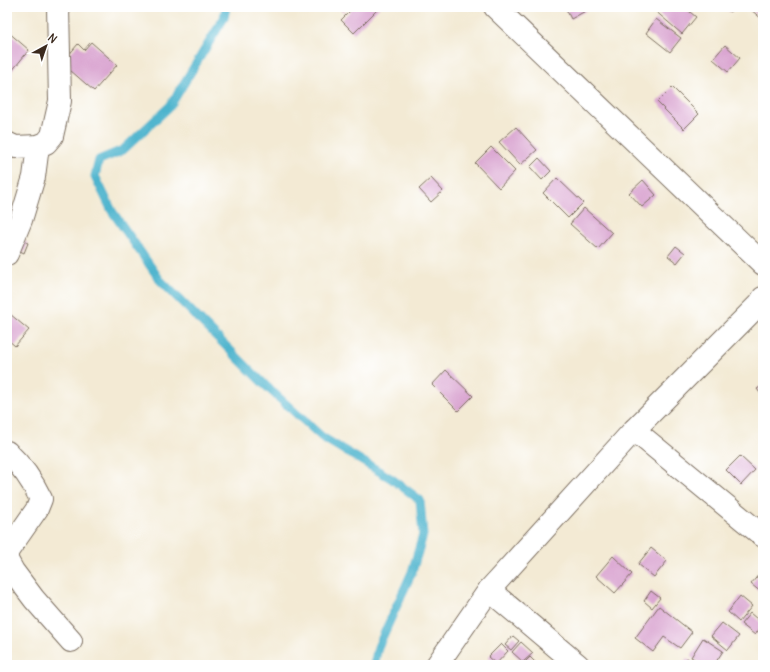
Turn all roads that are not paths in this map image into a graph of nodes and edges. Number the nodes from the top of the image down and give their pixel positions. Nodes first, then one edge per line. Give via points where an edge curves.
1 (58, 7) edge
2 (494, 7) edge
3 (7, 144) edge
4 (38, 146) junction
5 (7, 254) edge
6 (763, 264) edge
7 (763, 298) edge
8 (634, 430) junction
9 (7, 452) edge
10 (763, 536) edge
11 (7, 552) edge
12 (489, 590) junction
13 (71, 641) dead end
14 (437, 665) edge
15 (578, 665) edge

1 - 4 street via 60,101 52,136 46,143
2 - 6 street
3 - 4 street via 15,147
4 - 5 street via 34,177
7 - 8 street
8 - 10 street
8 - 12 street
9 - 11 street via 21,466 41,499 37,509
11 - 13 street via 7,560 13,572
12 - 14 street
12 - 15 street

